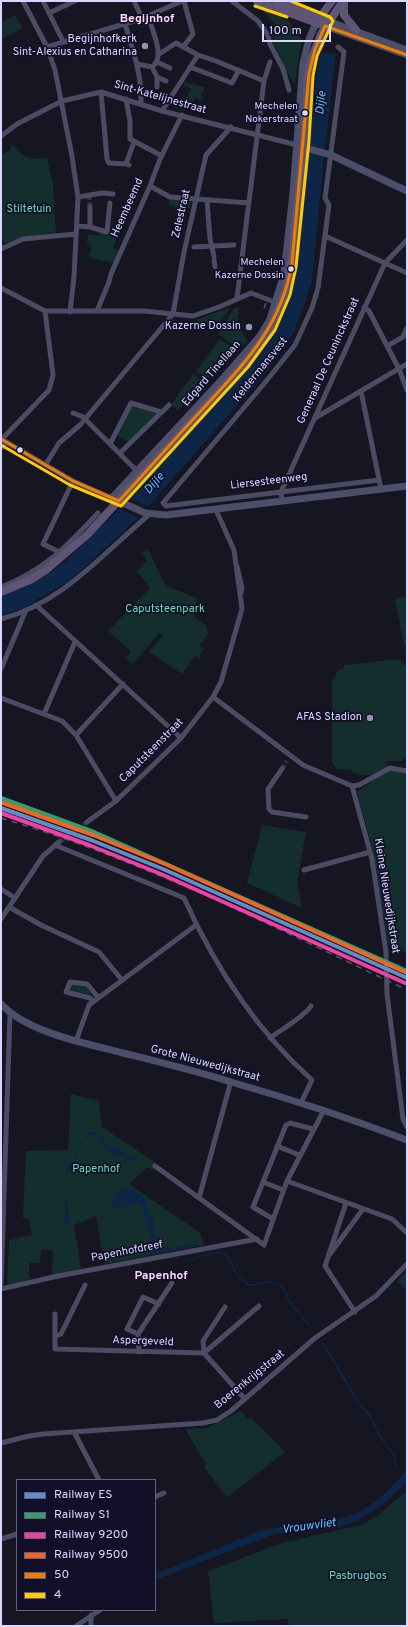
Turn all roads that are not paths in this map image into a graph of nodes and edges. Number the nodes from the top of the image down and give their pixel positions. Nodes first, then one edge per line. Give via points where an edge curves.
1 (23, 1) edge
2 (43, 1) edge
3 (75, 1) edge
4 (134, 1) edge
5 (183, 1) edge
6 (232, 1) edge
7 (256, 1) edge
8 (332, 1) edge
9 (343, 1) edge
10 (278, 3) edge
11 (49, 13) junction
12 (145, 17) junction
13 (322, 20) junction
14 (124, 24) junction
15 (340, 28) junction
16 (356, 30) junction
17 (63, 41) junction
18 (47, 47) junction
19 (183, 47) junction
20 (338, 47) dead end
21 (407, 50) edge
22 (159, 54) junction
23 (198, 55) junction
24 (407, 55) edge
25 (158, 62) junction
26 (270, 62) dead end
27 (137, 64) junction
28 (190, 67) junction
29 (152, 68) junction
30 (170, 68) dead end
31 (239, 70) junction
32 (157, 77) junction
33 (166, 81) dead end
34 (264, 81) junction
35 (157, 87) dead end
36 (289, 90) dead end
37 (101, 92) junction
38 (126, 99) junction
39 (62, 101) junction
40 (141, 103) junction
41 (162, 111) junction
42 (182, 115) junction
43 (231, 127) junction
44 (256, 135) junction
45 (1, 136) edge
46 (134, 142) junction
47 (302, 147) junction
48 (329, 155) junction
49 (162, 156) junction
50 (150, 186) junction
51 (407, 192) edge
52 (113, 194) dead end
53 (78, 197) junction
54 (195, 200) junction
55 (207, 200) junction
56 (110, 203) dead end
57 (249, 203) junction
58 (90, 207) tunnel mouth
59 (76, 226) junction
60 (90, 227) junction
61 (76, 234) junction
62 (325, 236) junction
63 (407, 240) edge
64 (213, 245) junction
65 (234, 245) dead end
66 (194, 247) dead end
67 (1, 249) edge
68 (385, 263) junction
69 (215, 267) dead end
70 (407, 272) edge
71 (1, 288) edge
72 (236, 298) junction
73 (279, 302) junction
74 (364, 307) junction
75 (45, 311) junction
76 (97, 311) junction
77 (70, 312) junction
78 (173, 314) junction
79 (407, 328) edge
80 (387, 346) junction
81 (407, 364) edge
82 (399, 369) junction
83 (407, 390) edge
84 (361, 391) junction
85 (169, 405) dead end
86 (161, 412) junction
87 (73, 413) dead end
88 (85, 418) junction
89 (315, 418) junction
90 (1, 440) edge
91 (7, 442) junction
92 (110, 444) junction
93 (1, 448) edge
94 (120, 453) junction
95 (46, 464) junction
96 (137, 471) junction
97 (379, 480) junction
98 (73, 481) junction
99 (407, 486) edge
100 (381, 489) junction
101 (282, 497) junction
102 (118, 501) junction
103 (163, 504) joint
104 (216, 510) junction
105 (98, 512) dead end
106 (148, 513) junction
107 (59, 552) junction
108 (1, 587) edge
109 (1, 592) edge
110 (36, 606) junction
111 (26, 610) junction
112 (1, 619) edge
113 (75, 642) junction
114 (1, 669) edge
115 (123, 684) junction
116 (1, 698) edge
117 (213, 698) junction
118 (44, 714) junction
119 (76, 735) junction
120 (181, 738) junction
121 (290, 756) junction
122 (287, 761) tunnel mouth
123 (282, 769) tunnel mouth
124 (407, 771) edge
125 (352, 786) junction
126 (116, 800) junction
127 (306, 817) dead end
128 (87, 822) tunnel mouth
129 (370, 852) junction
130 (304, 870) dead end
131 (1, 889) edge
132 (14, 898) junction
133 (9, 907) junction
134 (1, 919) edge
135 (196, 926) junction
136 (122, 980) junction
137 (98, 998) junction
138 (93, 1001) junction
139 (1, 1004) edge
140 (311, 1006) dead end
141 (10, 1014) junction
142 (270, 1038) junction
143 (76, 1041) junction
144 (230, 1081) junction
145 (301, 1103) junction
146 (324, 1110) junction
147 (407, 1127) edge
148 (313, 1129) junction
149 (407, 1140) edge
150 (277, 1146) junction
151 (299, 1155) junction
152 (155, 1166) dead end
153 (287, 1181) junction
154 (262, 1182) junction
155 (3, 1187) edge
156 (283, 1190) junction
157 (199, 1198) junction
158 (346, 1203) junction
159 (363, 1209) junction
160 (273, 1219) junction
161 (407, 1233) edge
162 (2, 1234) edge
163 (257, 1238) junction
164 (327, 1258) junction
165 (407, 1264) edge
166 (172, 1283) dead end
167 (1, 1284) edge
168 (85, 1286) dead end
169 (1, 1289) edge
170 (158, 1304) junction
171 (259, 1306) dead end
172 (225, 1307) dead end
173 (354, 1312) junction
174 (55, 1314) dead end
175 (138, 1334) junction
176 (55, 1336) junction
177 (139, 1352) junction
178 (204, 1353) junction
179 (245, 1399) junction
180 (74, 1432) junction
181 (1, 1444) edge
182 (98, 1479) edge
183 (164, 1493) dead end
184 (156, 1497) edge
185 (16, 1534) edge
186 (1, 1539) edge
187 (98, 1611) edge
188 (91, 1616) junction
189 (76, 1626) edge
190 (91, 1626) edge

1 - 18 street
2 - 11 street
3 - 11 street
4 - 12 street
5 - 12 street
5 - 19 street via 192,34
6 - 36 street via 258,21 268,35
7 - 10 main road
8 - 13 main road
9 - 13 main road
9 - 16 main road via 344,15
10 - 13 main road
11 - 17 street
12 - 14 street
12 - 22 street
13 - 15 main road
13 - 47 main road, Edgard Tinellaan via 320,36 312,54 308,75
13 - 47 main road via 309,39 303,63
14 - 17 street
14 - 27 street
15 - 16 main road
15 - 24 main road
16 - 21 main road
17 - 18 street
18 - 39 street
19 - 22 street via 176,43
19 - 23 street
20 - 48 street, Keldermansvest via 344,52
22 - 25 street
23 - 28 street
23 - 31 street
25 - 29 street
25 - 30 street
26 - 34 street
27 - 29 street
27 - 40 street via 142,86
28 - 31 street via 232,82
28 - 41 street
29 - 32 street
31 - 34 street
32 - 33 street
32 - 35 street
34 - 44 street
37 - 38 street, Sint-Katelijnestraat
37 - 39 street, Sint-Katelijnestraat
37 - 46 street via 109,163 127,165
38 - 40 street, Sint-Katelijnestraat
38 - 46 street via 130,139
39 - 45 street, Sint-Katelijnestraat via 17,124
39 - 53 street
40 - 41 street, Sint-Katelijnestraat
41 - 42 street, Sint-Katelijnestraat
42 - 43 street, Sint-Katelijnestraat
42 - 49 street, Heembeemd
43 - 44 street, Sint-Katelijnestraat
43 - 54 street, Zelestraat via 206,155
44 - 47 street, Sint-Katelijnestraat
44 - 57 street
46 - 49 street
47 - 48 main road
47 - 73 main road, Edgard Tinellaan via 291,266
48 - 51 main road
48 - 62 street, Keldermansvest via 325,198 329,205
49 - 50 street, Heembeemd
50 - 54 street via 170,197
50 - 76 street, Heembeemd
52 - 53 street
53 - 59 street
54 - 55 street
54 - 78 street, Zelestraat
55 - 57 street
55 - 64 street via 210,239
56 - 60 street via 107,232
57 - 72 street
58 - 60 street
59 - 60 street
59 - 61 street
61 - 67 street via 23,239
61 - 77 street
62 - 68 street
62 - 103 street, Keldermansvest via 318,288 312,308 289,355
63 - 68 street, Generaal De Ceuninckstraat
64 - 65 street
64 - 66 street
64 - 69 street
68 - 70 street
68 - 74 street, Generaal De Ceuninckstraat
71 - 75 street
72 - 73 street via 251,293
72 - 78 street via 200,315
73 - 96 main road, Edgard Tinellaan via 260,336
73 - 102 main road, Edgard Tinellaan via 270,328 254,353
74 - 80 street via 369,311
74 - 89 street, Generaal De Ceuninckstraat
75 - 77 street
75 - 90 street via 53,375 49,390
76 - 77 street
76 - 78 street via 144,310
78 - 88 street
79 - 80 street via 403,337
80 - 82 street
81 - 82 street
82 - 83 street
82 - 84 street
84 - 89 street
84 - 97 street
85 - 86 street
86 - 92 street via 132,403
86 - 94 street
87 - 88 street
88 - 92 street
88 - 95 street via 60,443
89 - 101 street, Generaal De Ceuninckstraat
90 - 91 street
91 - 93 street
91 - 95 street
92 - 94 street
94 - 96 street
95 - 98 street
96 - 102 main road, Edgard Tinellaan
97 - 100 street
97 - 101 street, Liersesteenweg
98 - 102 street
98 - 107 street via 43,544
99 - 100 main road, Liersesteenweg
100 - 101 main road, Liersesteenweg
101 - 103 street, Liersesteenweg via 166,506
101 - 104 main road, Liersesteenweg
102 - 106 main road, Liersesteenweg
102 - 109 main road via 88,534 46,570
104 - 106 main road, Liersesteenweg via 166,515
104 - 117 street, Caputsteenstraat via 234,550 242,609 233,656
105 - 107 street
106 - 110 street via 84,574 64,590
107 - 108 street via 28,574
110 - 111 street
110 - 113 street
111 - 112 street
111 - 114 street
113 - 115 street
113 - 118 street
115 - 119 street
115 - 120 street
116 - 118 street
117 - 120 street, Caputsteenstraat
117 - 121 street
118 - 119 street via 62,721
119 - 126 street
120 - 126 street, Caputsteenstraat
121 - 122 street
121 - 125 street via 313,771
123 - 127 street via 267,792 269,809 272,812
124 - 125 street via 390,768 359,785
125 - 129 street, Kleine Nieuwedijkstraat
126 - 128 street, Caputsteenstraat
129 - 130 street
129 - 147 street, Kleine Nieuwedijkstraat via 386,952 387,994 403,1119
131 - 132 street
132 - 133 street
132 - 135 street via 43,856 57,843 184,898
133 - 134 street
133 - 136 street via 41,926 99,952
135 - 136 street
135 - 142 street via 230,983
136 - 137 street
137 - 138 street
137 - 138 street via 87,984 70,982 66,992
138 - 143 street via 85,1010
139 - 141 main road, Grote Nieuwedijkstraat
140 - 142 street via 307,1012
141 - 143 main road, Grote Nieuwedijkstraat
141 - 155 street
142 - 145 street via 312,1080
143 - 144 main road, Grote Nieuwedijkstraat
144 - 145 main road, Grote Nieuwedijkstraat
144 - 157 street
145 - 146 main road, Grote Nieuwedijkstraat
146 - 148 street
146 - 149 main road, Grote Nieuwedijkstraat
148 - 150 street via 287,1123
148 - 151 street
150 - 151 street
150 - 154 street
151 - 153 street
152 - 157 street
153 - 156 street
153 - 158 street
154 - 156 street
154 - 160 street via 253,1207
155 - 162 street
156 - 160 street
157 - 163 street
158 - 159 street
158 - 164 street
159 - 161 street via 392,1219
159 - 164 street
160 - 163 street via 264,1245
162 - 167 street
163 - 169 street, Papenhofdreef
164 - 173 street via 326,1269
165 - 173 street, Boerenkrijgstraat via 376,1296
166 - 170 street
168 - 176 street via 61,1334
170 - 175 street
170 - 175 street via 143,1297 127,1329
171 - 178 street
172 - 178 street via 203,1341
173 - 179 street, Boerenkrijgstraat via 315,1338
174 - 176 street, Aspergeveld
175 - 177 street
176 - 177 street, Aspergeveld via 55,1349
177 - 178 street, Aspergeveld
178 - 179 street
179 - 180 street, Boerenkrijgstraat via 217,1420 203,1423
180 - 181 street, Boerenkrijgstraat via 29,1436
180 - 182 street
183 - 184 street
185 - 186 street
187 - 188 street
188 - 189 street
188 - 190 street

